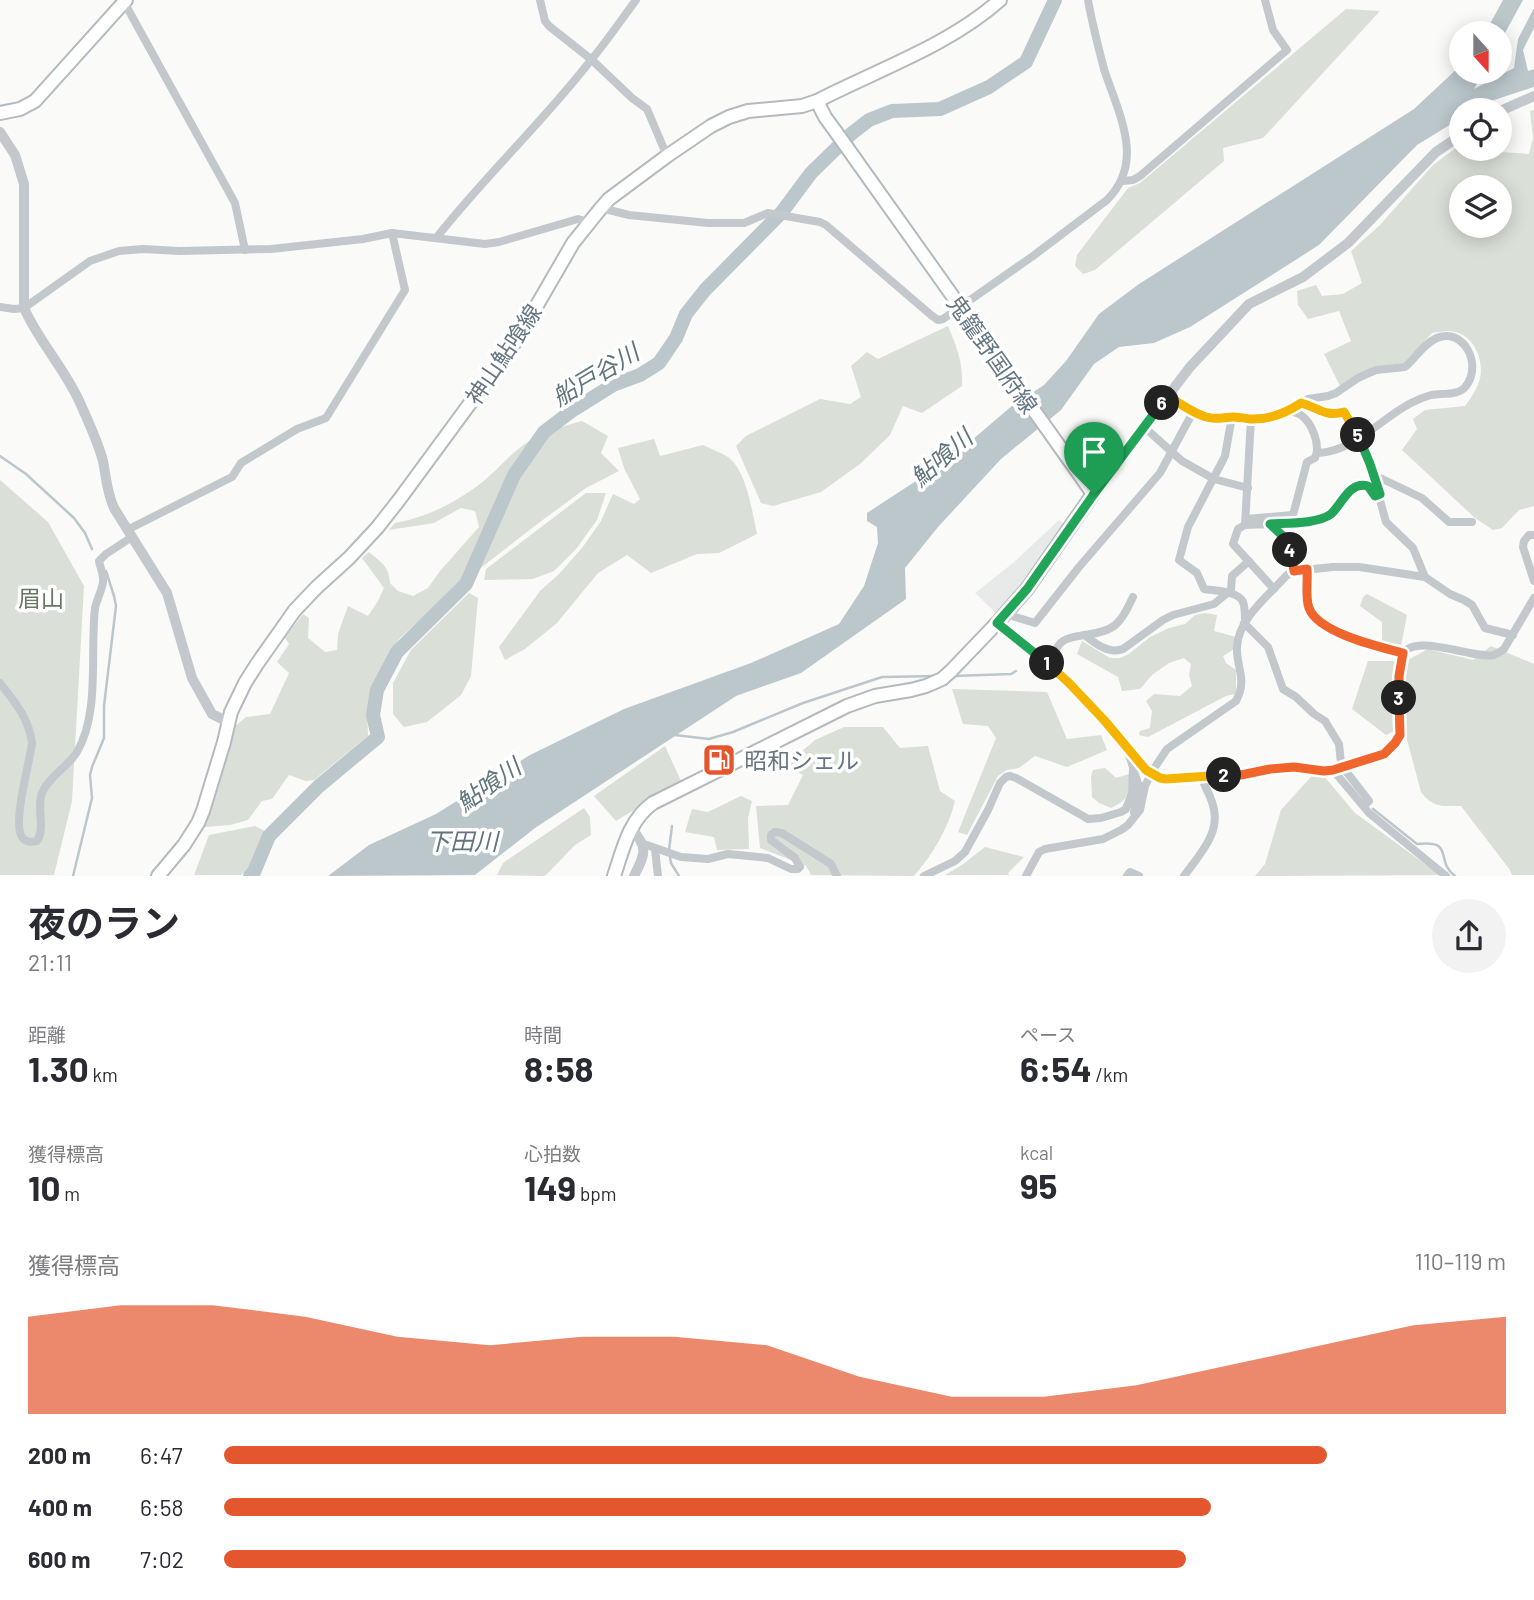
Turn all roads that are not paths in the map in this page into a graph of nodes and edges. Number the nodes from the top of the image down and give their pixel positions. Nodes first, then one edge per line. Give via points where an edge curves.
1 (540, 0) edge
2 (636, 0) edge
3 (1000, 0) edge
4 (1088, 0) edge
5 (1265, 0) edge
6 (125, 1) edge
7 (592, 60) junction
8 (1534, 96) edge
9 (817, 101) junction
10 (1512, 106) edge
11 (0, 113) edge
12 (0, 132) edge
13 (1449, 143) edge
14 (667, 156) junction
15 (1122, 181) junction
16 (601, 208) junction
17 (589, 222) junction
18 (392, 233) junction
19 (437, 237) junction
20 (245, 250) junction
21 (0, 307) edge
22 (24, 308) junction
23 (1167, 396) junction
24 (1301, 403) junction
25 (1290, 411) junction
26 (1193, 412) junction
27 (1232, 416) junction
28 (1251, 419) junction
29 (1144, 428) junction
30 (1360, 438) junction
31 (1172, 450) junction
32 (1318, 453) junction
33 (1374, 475) junction
34 (1214, 479) junction
35 (1248, 488) junction
36 (1094, 494) junction
37 (1380, 494) junction
38 (1245, 522) junction
39 (1472, 522) dead end
40 (1270, 524) junction
41 (130, 533) junction
42 (1534, 535) edge
43 (1249, 561) junction
44 (1307, 569) junction
45 (1294, 571) junction
46 (1425, 577) junction
47 (1534, 581) edge
48 (1274, 589) junction
49 (1227, 593) junction
50 (1133, 597) dead end
51 (1534, 598) edge
52 (1001, 618) junction
53 (1244, 621) junction
54 (1085, 635) junction
55 (1513, 635) junction
56 (1403, 653) junction
57 (1049, 664) junction
58 (0, 683) edge
59 (228, 722) junction
60 (1126, 744) junction
61 (1133, 769) junction
62 (1337, 769) junction
63 (1202, 777) junction
64 (1364, 806) junction
65 (1134, 817) junction
66 (631, 828) junction
67 (649, 847) junction
68 (158, 876) edge
69 (614, 876) edge
70 (634, 876) edge
71 (658, 876) edge
72 (837, 876) edge
73 (924, 876) edge
74 (1026, 876) edge
75 (1127, 876) edge
76 (1139, 876) edge
77 (1184, 876) edge
78 (1446, 876) edge

1 - 7 street via 545,21
2 - 7 street
3 - 9 main road, 神山鮎喰線 via 953,35
4 - 15 street via 1126,137 1128,155
5 - 15 street via 1273,30 1287,50 1140,176
6 - 11 main road via 35,101
6 - 20 street via 235,203
7 - 14 street via 647,109
7 - 19 street
8 - 10 street
9 - 14 main road, 神山鮎喰線 via 729,117
9 - 36 main road, 鬼籠野国府線, bridge
12 - 22 street via 15,155 24,184
13 - 23 street via 1348,243 1303,277 1249,304
14 - 16 main road, 神山鮎喰線
15 - 16 street via 1097,208 938,320 820,222 768,213 744,223 708,223
16 - 17 main road, 神山鮎喰線
17 - 19 street via 579,219 485,244
17 - 59 main road, 神山鮎喰線 via 518,338 399,500 349,558 295,610 245,683
18 - 19 street
18 - 20 street
18 - 41 street via 405,290 326,418 297,429 241,463 232,477
20 - 22 street via 119,251 90,261
21 - 22 street
22 - 41 street via 80,402 98,446 109,496
23 - 26 street
23 - 29 street
24 - 25 street
24 - 30 street via 1328,415 1344,412
24 - 30 street via 1328,397 1376,370 1405,367 1425,345 1440,337 1453,338 1466,348 1473,365 1465,388 1410,403
25 - 28 street
25 - 32 street via 1308,424
26 - 27 street via 1207,418
26 - 31 street
27 - 28 street
27 - 34 street via 1225,456
28 - 35 street
29 - 31 street
29 - 36 street
30 - 32 street
30 - 33 street
31 - 34 street
31 - 52 street via 1160,473 1035,623
32 - 38 street via 1307,462 1293,515
33 - 37 street
33 - 39 street via 1422,498 1449,522
34 - 35 street
34 - 49 street via 1188,527 1179,560 1196,573 1204,589
35 - 38 street
36 - 52 main road
37 - 40 street via 1375,496 1362,484 1319,520
37 - 46 street via 1386,522 1413,548
38 - 40 street
38 - 43 street via 1233,544
40 - 45 street via 1285,538
41 - 58 street via 99,561 104,579 96,605 91,707 76,753 42,792 37,841 22,838 19,826 31,732
41 - 59 street via 167,593 192,678 212,714
42 - 47 street via 1529,535 1523,547
43 - 48 street
43 - 49 street via 1232,576
44 - 45 street
44 - 46 street via 1359,567
44 - 56 street via 1308,607 1322,624 1363,643
45 - 48 street
46 - 55 street via 1472,606 1485,628
48 - 53 street
49 - 53 street via 1241,598
49 - 54 street via 1214,604 1163,620 1117,651
50 - 54 street via 1124,616 1109,630
51 - 55 street
52 - 57 street
52 - 66 main road via 946,675 917,689 848,706 653,803
53 - 64 street via 1268,647 1283,689 1325,721 1339,744 1341,763 1369,802
53 - 65 street via 1237,645 1241,693 1167,749 1153,769
54 - 57 street via 1060,643
55 - 56 street via 1504,649 1492,655 1422,645
56 - 62 street, bridge via 1400,735 1384,754
57 - 60 street
59 - 68 main road, 神山鮎喰線 via 198,823
60 - 61 street
60 - 63 street, bridge via 1146,770 1160,778
61 - 65 street via 1139,788
61 - 73 street via 1126,809 1094,819 1016,778 1006,778 965,852
62 - 63 street via 1294,767
62 - 64 street
63 - 77 street via 1213,806 1213,832
64 - 78 street
65 - 74 street via 1103,839 1039,852
66 - 67 street
66 - 69 main road
67 - 70 street
67 - 71 street
67 - 72 street via 681,857 708,859 728,854 768,858 790,870 798,869 795,858 771,840 775,832 782,833 831,864
75 - 76 street via 1130,872

